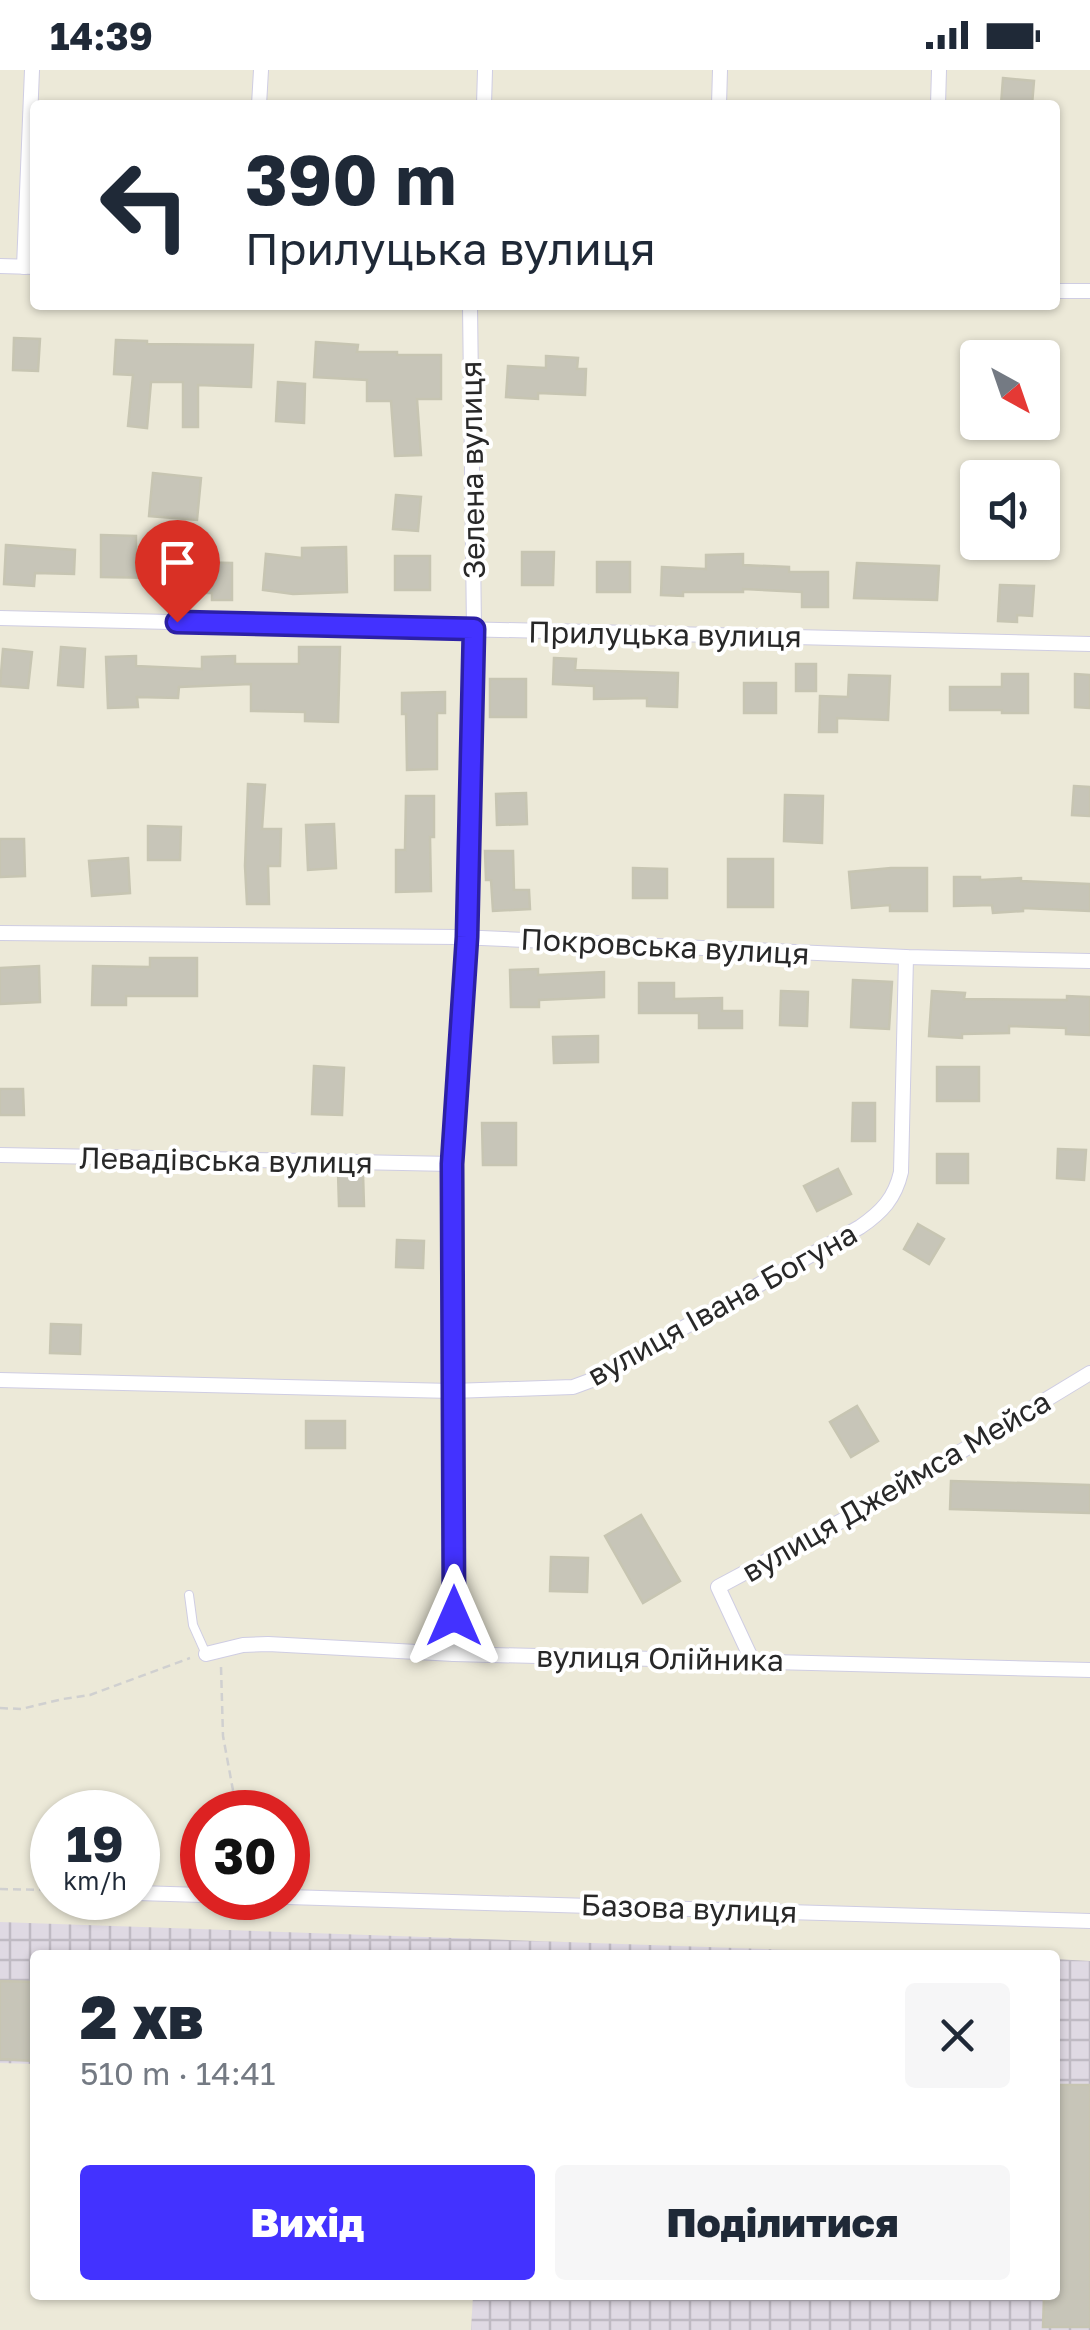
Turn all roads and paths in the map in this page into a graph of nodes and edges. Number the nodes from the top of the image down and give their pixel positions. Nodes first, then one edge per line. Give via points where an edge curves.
1 (32, 70) edge
2 (261, 70) edge
3 (486, 70) edge
4 (720, 70) edge
5 (939, 70) edge
6 (32, 100) edge
7 (259, 100) edge
8 (484, 100) edge
9 (719, 100) edge
10 (938, 100) edge
11 (0, 266) edge
12 (30, 267) edge
13 (1060, 291) edge
14 (1090, 291) edge
15 (470, 310) edge
16 (0, 618) edge
17 (474, 629) junction
18 (1090, 644) edge
19 (0, 933) edge
20 (467, 937) junction
21 (906, 957) junction
22 (1090, 961) edge
23 (0, 1155) edge
24 (452, 1164) junction
25 (1090, 1374) edge
26 (0, 1380) edge
27 (452, 1391) junction
28 (189, 1595) dead end
29 (212, 1652) junction
30 (454, 1654) junction
31 (752, 1660) junction
32 (1090, 1670) edge
33 (0, 1708) edge
34 (233, 1790) edge
35 (0, 1889) edge
36 (30, 1890) edge
37 (310, 1899) edge
38 (1090, 1922) edge

1 - 6 street
2 - 7 street
3 - 8 street
4 - 9 street
5 - 10 street
11 - 12 street
13 - 14 street
15 - 17 street, Зелена вулиця
16 - 17 street, Прилуцька вулиця
17 - 18 street, Прилуцька вулиця
17 - 20 street, Зелена вулиця
19 - 20 street, Покровська вулиця
20 - 21 street, Покровська вулиця
20 - 24 street, Зелена вулиця
21 - 22 street, Покровська вулиця
21 - 27 street, вулиця Івана Богуна via 901,1172 876,1216 592,1380
23 - 24 street, Левадівська вулиця
24 - 27 street, Зелена вулиця
25 - 31 street, вулиця Джеймса Мейса via 886,1497 718,1587
26 - 27 street, вулиця Івана Богуна
27 - 30 street, Зелена вулиця
28 - 29 lane via 194,1625
29 - 30 street, вулиця Олійника via 268,1644
29 - 33 path via 90,1695
29 - 34 path via 222,1670
30 - 31 street, вулиця Олійника
31 - 32 street, вулиця Олійника
35 - 36 path
37 - 38 street, Базова вулиця

